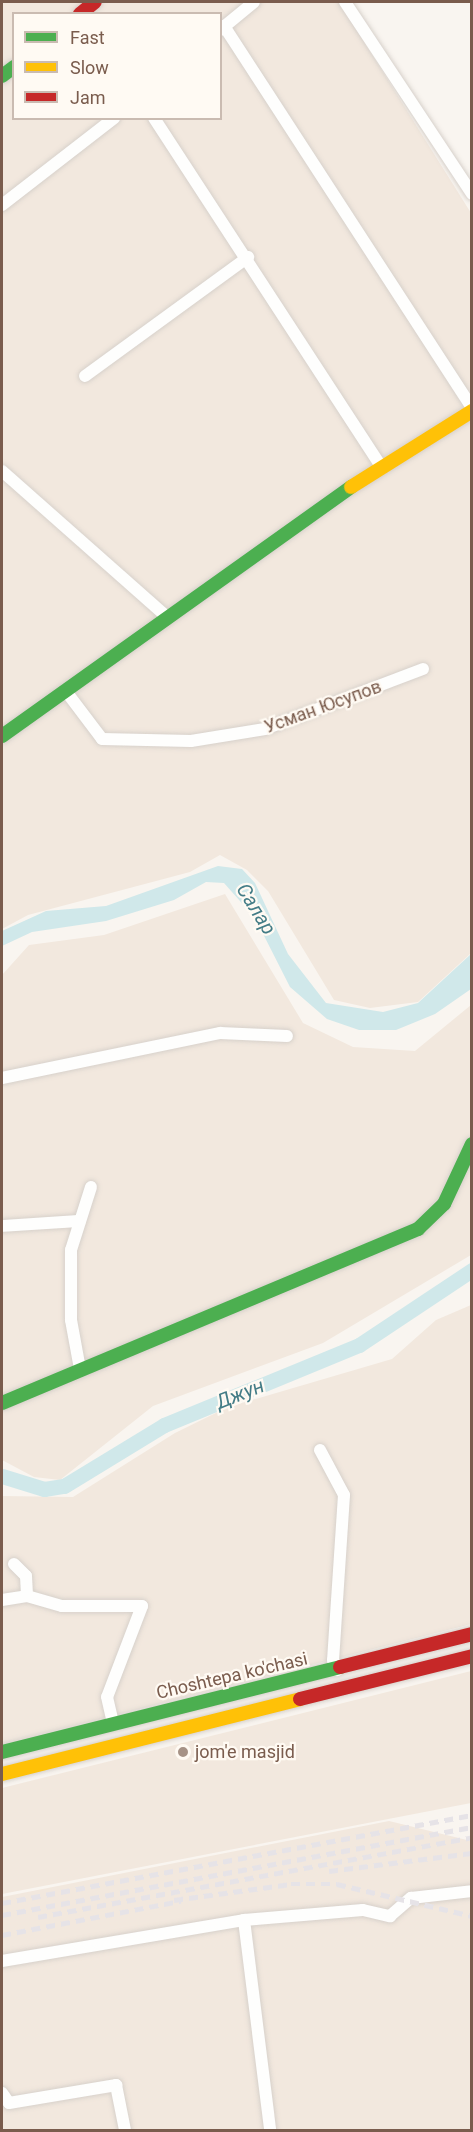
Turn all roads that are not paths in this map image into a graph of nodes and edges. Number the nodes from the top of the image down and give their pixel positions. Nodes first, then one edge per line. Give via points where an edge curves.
1 (95, 2) edge
2 (254, 2) edge
3 (345, 2) edge
4 (81, 12) edge
5 (222, 28) edge
6 (111, 120) edge
7 (155, 120) edge
8 (471, 194) edge
9 (2, 205) edge
10 (249, 257) junction
11 (85, 376) dead end
12 (471, 410) edge
13 (381, 466) junction
14 (2, 471) edge
15 (167, 617) junction
16 (423, 669) dead end
17 (65, 690) junction
18 (2, 736) edge
19 (287, 1036) dead end
20 (2, 1078) edge
21 (471, 1144) edge
22 (91, 1187) dead end
23 (80, 1221) junction
24 (2, 1226) edge
25 (80, 1369) junction
26 (2, 1403) edge
27 (320, 1450) dead end
28 (14, 1563) dead end
29 (27, 1596) junction
30 (2, 1600) edge
31 (471, 1634) edge
32 (471, 1656) edge
33 (337, 1670) junction
34 (113, 1722) junction
35 (2, 1752) edge
36 (2, 1774) edge
37 (471, 1891) edge
38 (244, 1920) junction
39 (2, 1961) edge
40 (2, 2093) edge
41 (125, 2130) edge
42 (270, 2130) edge

1 - 4 street
2 - 5 street
3 - 8 street
5 - 12 street
6 - 9 street
7 - 10 street
10 - 11 street
10 - 13 street
12 - 13 street
13 - 15 street
14 - 15 street
15 - 17 street
16 - 17 street, Усман Юсупов via 265,729 191,741 102,739
17 - 18 street
19 - 20 street via 220,1033
21 - 25 street via 444,1204 418,1229
22 - 23 street
23 - 24 street
23 - 25 street via 71,1250 70,1320
25 - 26 street
27 - 33 street via 344,1495 333,1648
28 - 29 street via 26,1576
29 - 30 street
29 - 34 street via 62,1606 142,1606 108,1697
31 - 33 street, Choshtepa ko'chasi
32 - 36 street, Choshtepa ko'chasi
33 - 34 street, Choshtepa ko'chasi
34 - 35 street, Choshtepa ko'chasi
37 - 38 street via 411,1898 390,1916 363,1910
38 - 39 street
38 - 42 street
40 - 41 street via 9,2103 116,2085

